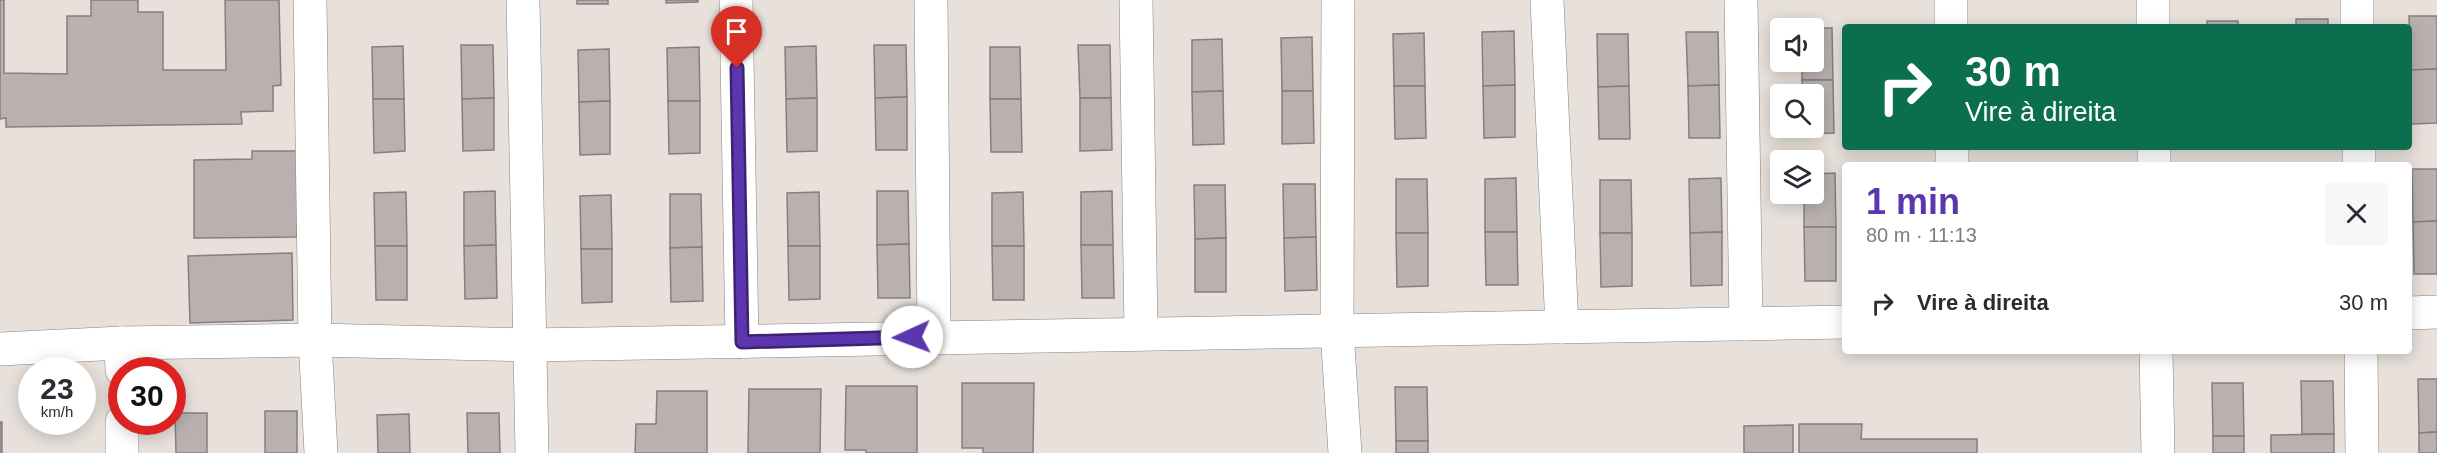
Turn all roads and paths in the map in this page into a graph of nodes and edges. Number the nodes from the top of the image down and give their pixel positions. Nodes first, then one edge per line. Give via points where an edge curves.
1 (310, 0) edge
2 (523, 0) edge
3 (736, 0) edge
4 (931, 0) edge
5 (1136, 0) edge
6 (1338, 0) edge
7 (1547, 0) edge
8 (1741, 0) edge
9 (1951, 0) edge
10 (2153, 0) edge
11 (2357, 0) edge
12 (1951, 24) edge
13 (2153, 24) edge
14 (2357, 24) edge
15 (2437, 312) edge
16 (2412, 313) edge
17 (1842, 322) edge
18 (1746, 324) junction
19 (1562, 327) junction
20 (1337, 331) junction
21 (1141, 333) junction
22 (934, 337) junction
23 (315, 340) junction
24 (742, 342) junction
25 (530, 345) junction
26 (0, 349) edge
27 (2156, 354) edge
28 (2361, 354) edge
29 (122, 357) edge
30 (122, 435) edge
31 (122, 453) edge
32 (321, 453) edge
33 (532, 453) edge
34 (1345, 453) edge
35 (2158, 453) edge
36 (2362, 453) edge

1 - 23 street
2 - 25 street
3 - 24 street
4 - 22 street
5 - 21 street
6 - 20 street
7 - 19 street
8 - 18 street
9 - 12 street
10 - 13 street
11 - 14 street
15 - 16 street
17 - 18 street
18 - 19 street
19 - 20 street
20 - 21 street
20 - 34 street
21 - 22 street
22 - 24 street
23 - 25 street
23 - 29 street
23 - 32 street
24 - 25 street
25 - 33 street
26 - 29 street
27 - 35 street
28 - 36 street
30 - 31 street

